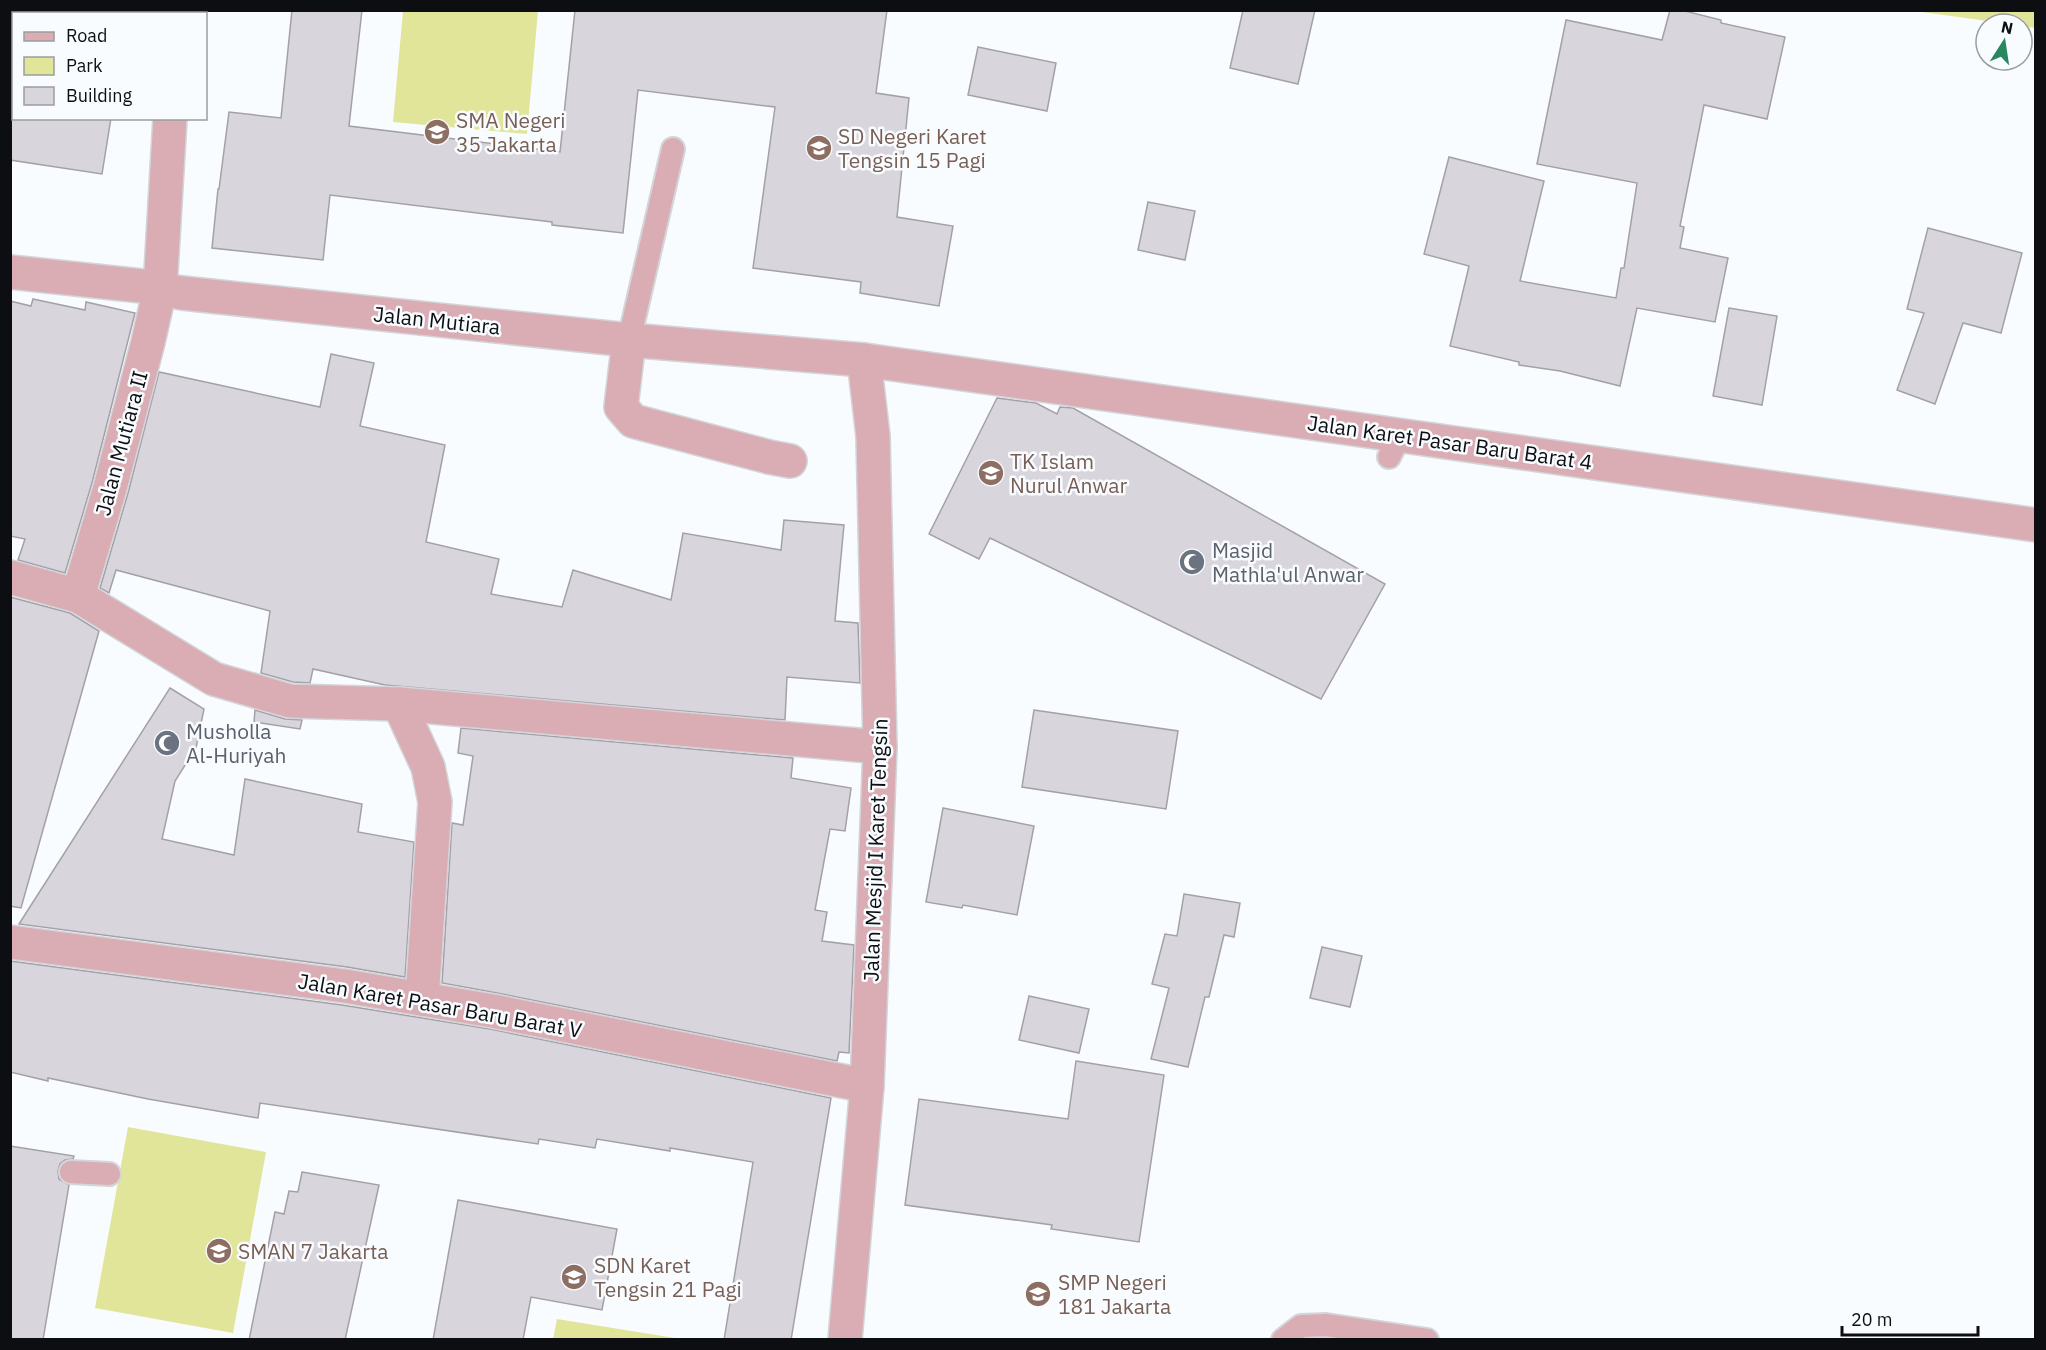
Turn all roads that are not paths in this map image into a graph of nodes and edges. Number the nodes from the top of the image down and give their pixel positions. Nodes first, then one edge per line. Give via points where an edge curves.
1 (170, 120) edge
2 (673, 149) dead end
3 (10, 272) edge
4 (160, 289) junction
5 (629, 340) junction
6 (864, 360) junction
7 (790, 461) dead end
8 (2036, 525) edge
9 (10, 577) edge
10 (78, 596) junction
11 (399, 704) junction
12 (880, 747) junction
13 (10, 942) edge
14 (422, 999) junction
15 (867, 1086) junction
16 (71, 1172) dead end
17 (109, 1173) dead end
18 (845, 1340) edge
19 (1283, 1340) edge
20 (1427, 1340) edge

1 - 4 street, Jalan Mutiara II
2 - 5 lane
3 - 4 street, Jalan Mutiara
4 - 5 street, Jalan Mutiara
4 - 10 street, Jalan Mutiara II via 110,488
5 - 6 street, Jalan Mutiara
5 - 7 street via 621,407 633,421
6 - 8 street, Jalan Karet Pasar Baru Barat 4 via 1394,446
6 - 12 street, Jalan Mesjid I Karet Tengsin via 873,436
9 - 10 street
10 - 11 street via 214,679 290,701
11 - 12 street
11 - 14 street via 428,767 435,802
12 - 15 street, Jalan Mesjid I Karet Tengsin
13 - 14 street, Jalan Karet Pasar Baru Barat V
14 - 15 street, Jalan Karet Pasar Baru Barat V
15 - 18 street, Jalan Mesjid I Karet Tengsin
16 - 17 lane
19 - 20 lane via 1301,1326 1326,1325

